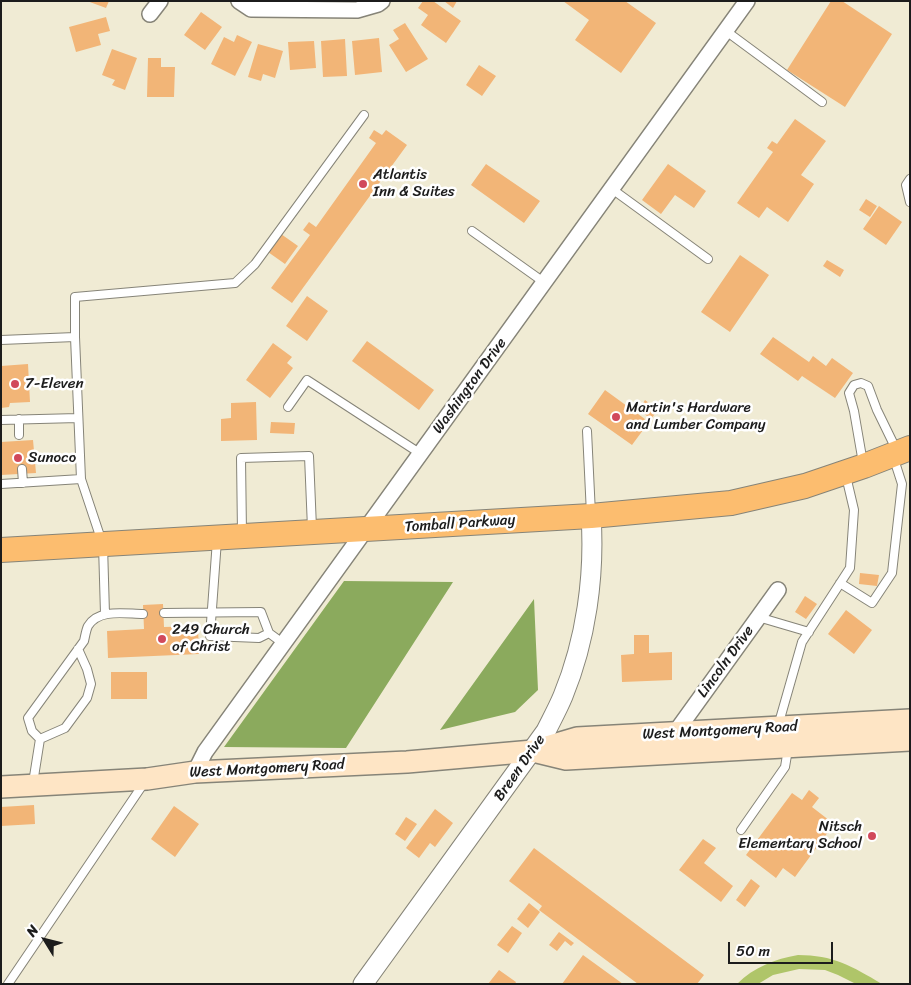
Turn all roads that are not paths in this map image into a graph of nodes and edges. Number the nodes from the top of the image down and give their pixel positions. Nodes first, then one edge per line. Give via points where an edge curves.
1 (160, 1) edge
2 (239, 1) edge
3 (747, 1) edge
4 (380, 3) edge
5 (150, 14) dead end
6 (726, 31) junction
7 (822, 102) dead end
8 (364, 115) dead end
9 (910, 179) edge
10 (612, 189) junction
11 (910, 202) edge
12 (472, 232) dead end
13 (708, 259) dead end
14 (545, 283) junction
15 (75, 337) junction
16 (1, 340) edge
17 (288, 407) dead end
18 (78, 418) junction
19 (19, 419) junction
20 (1, 420) edge
21 (587, 431) dead end
22 (20, 435) dead end
23 (900, 452) edge
24 (421, 454) junction
25 (22, 469) dead end
26 (854, 470) junction
27 (81, 479) junction
28 (23, 482) junction
29 (1, 484) edge
30 (591, 516) junction
31 (366, 530) junction
32 (312, 533) junction
33 (242, 537) junction
34 (217, 538) junction
35 (103, 545) junction
36 (1, 550) edge
37 (840, 583) junction
38 (778, 590) dead end
39 (213, 612) junction
40 (164, 613) dead end
41 (105, 614) junction
42 (143, 614) dead end
43 (758, 617) junction
44 (809, 632) junction
45 (269, 633) junction
46 (284, 644) junction
47 (78, 649) junction
48 (910, 720) edge
49 (778, 728) junction
50 (675, 734) junction
51 (907, 736) edge
52 (40, 738) junction
53 (788, 747) junction
54 (533, 751) junction
55 (195, 772) junction
56 (147, 779) junction
57 (33, 785) junction
58 (1, 787) edge
59 (740, 830) dead end
60 (8, 984) edge
61 (363, 984) edge

1 - 5 street
2 - 4 street via 251,9 356,10
3 - 6 street, Washington Drive
6 - 7 lane
6 - 10 street, Washington Drive
8 - 15 lane via 255,264 234,283 75,297
9 - 11 lane via 906,185
10 - 13 lane
10 - 14 street, Washington Drive
12 - 14 lane
14 - 24 street, Washington Drive
15 - 16 lane
15 - 18 lane
17 - 24 lane via 307,380
18 - 19 lane
18 - 27 lane
19 - 20 lane
19 - 22 lane
21 - 30 lane
23 - 26 main road, Tomball Parkway
23 - 26 lane via 876,410 868,386 861,382 849,392 854,411
23 - 37 lane via 902,484 892,573 872,603
24 - 31 street, Washington Drive
25 - 28 lane
26 - 30 main road, Tomball Parkway via 805,486 731,503
26 - 37 lane via 850,568
27 - 28 lane
27 - 35 lane
28 - 29 lane
30 - 31 main road, Tomball Parkway
30 - 54 street, Breen Drive via 590,580 585,620 563,695
31 - 32 main road, Tomball Parkway
31 - 46 street, Washington Drive
32 - 33 main road, Tomball Parkway
32 - 33 lane via 309,456 241,458
33 - 34 main road, Tomball Parkway
34 - 35 main road, Tomball Parkway
34 - 39 lane
35 - 36 main road, Tomball Parkway
35 - 41 lane
37 - 44 lane
38 - 43 street, Lincoln Drive
39 - 40 lane
39 - 45 lane via 262,612
39 - 45 lane via 210,636 259,638
41 - 42 lane
41 - 47 lane via 88,627
43 - 44 lane
43 - 50 street, Lincoln Drive
44 - 49 lane via 802,642
45 - 46 lane
46 - 55 street, Washington Drive via 205,752
47 - 52 lane via 28,718 32,731
47 - 52 lane via 91,684 87,698 64,728
48 - 49 main road, West Montgomery Road
49 - 50 main road, West Montgomery Road
50 - 54 main road, West Montgomery Road via 577,738
51 - 53 main road, West Montgomery Road
52 - 57 lane
53 - 54 main road, West Montgomery Road via 566,759
53 - 59 lane via 786,767
54 - 55 main road, West Montgomery Road via 407,762
54 - 61 street, Breen Drive
55 - 56 main road, West Montgomery Road
56 - 57 main road, West Montgomery Road
56 - 60 lane
57 - 58 main road, West Montgomery Road

